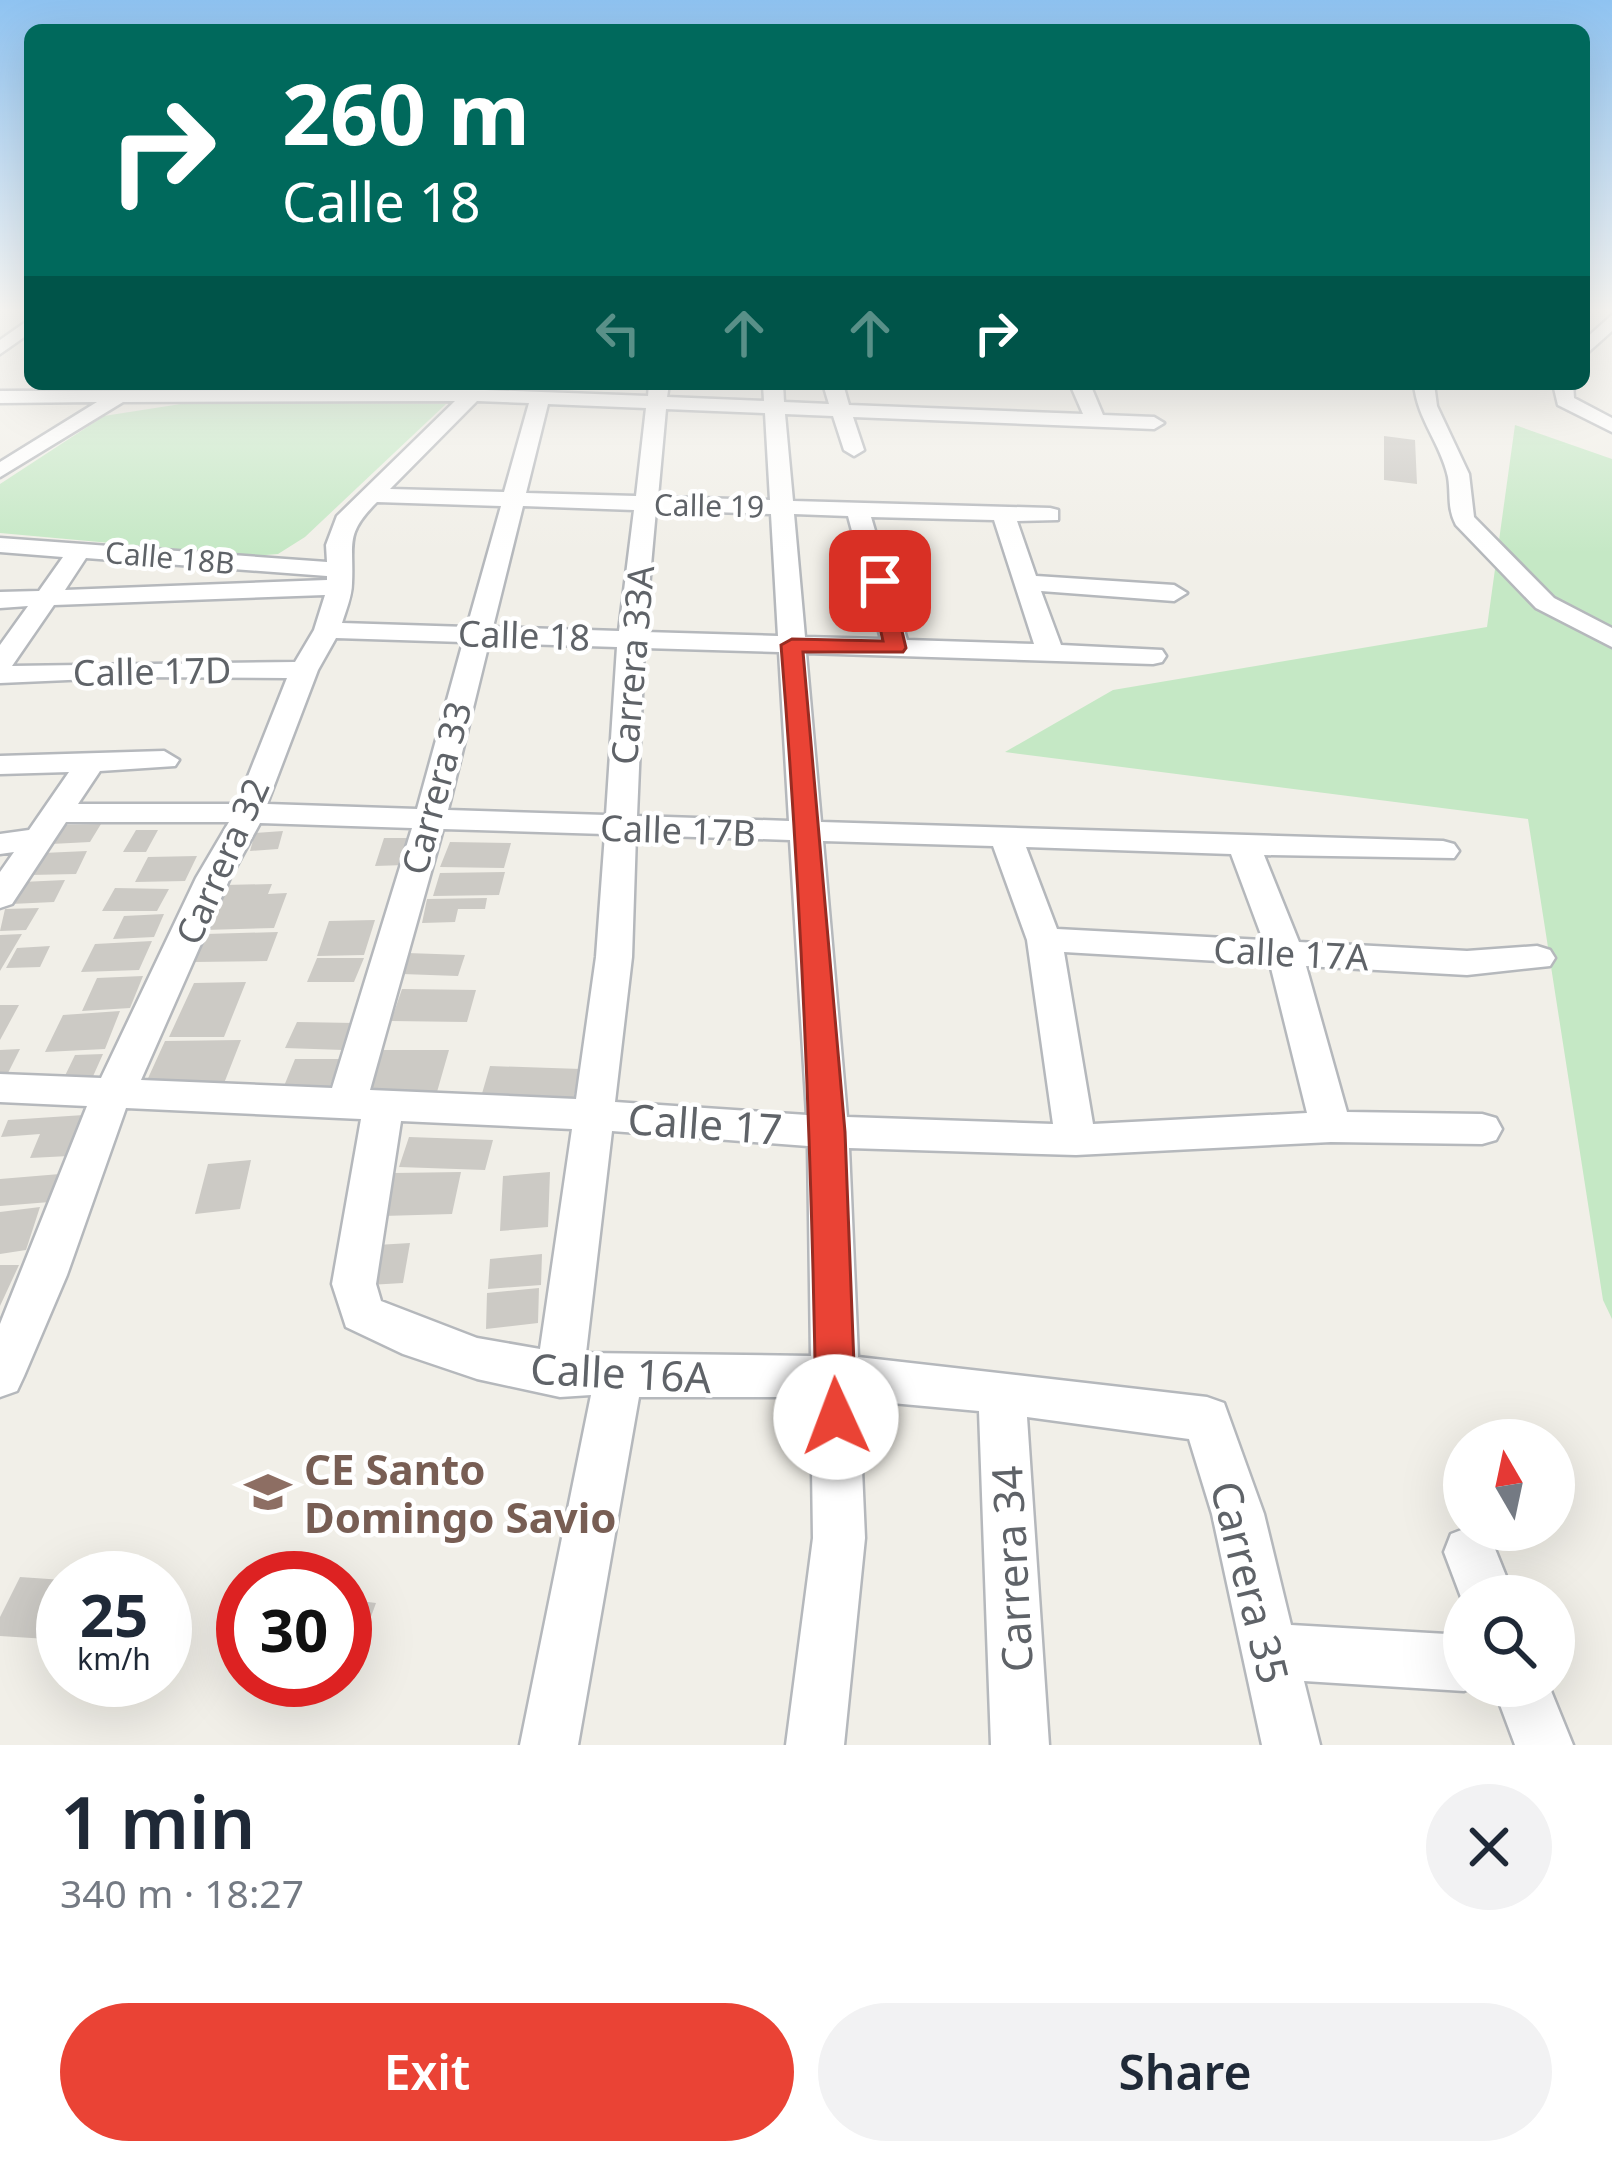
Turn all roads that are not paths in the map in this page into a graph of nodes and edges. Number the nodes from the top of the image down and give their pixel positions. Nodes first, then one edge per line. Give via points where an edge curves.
1 (218, 390) edge
2 (477, 390) edge
3 (480, 390) edge
4 (834, 390) edge
5 (1083, 390) edge
6 (1424, 390) edge
7 (1563, 390) edge
8 (125, 391) edge
9 (658, 393) edge
10 (774, 396) edge
11 (0, 397) edge
12 (539, 398) junction
13 (838, 410) junction
14 (1095, 420) junction
15 (1154, 423) dead end
16 (1612, 426) edge
17 (854, 450) dead end
18 (0, 471) edge
19 (368, 495) junction
20 (511, 501) junction
21 (648, 504) junction
22 (780, 507) junction
23 (857, 509) junction
24 (1003, 513) junction
25 (1050, 515) dead end
26 (0, 544) edge
27 (81, 549) junction
28 (340, 578) junction
29 (1030, 583) junction
30 (1174, 593) dead end
31 (43, 599) junction
32 (0, 600) edge
33 (326, 630) junction
34 (476, 633) junction
35 (631, 639) junction
36 (1612, 639) edge
37 (792, 645) junction
38 (896, 648) junction
39 (1052, 652) junction
40 (1153, 656) dead end
41 (0, 664) edge
42 (304, 670) junction
43 (0, 675) edge
44 (164, 760) dead end
45 (91, 762) junction
46 (0, 765) edge
47 (246, 813) junction
48 (430, 820) junction
49 (46, 826) junction
50 (619, 828) junction
51 (809, 834) junction
52 (1006, 838) junction
53 (0, 844) edge
54 (1245, 848) junction
55 (1443, 851) dead end
56 (0, 897) edge
57 (1044, 940) junction
58 (1285, 952) junction
59 (1537, 958) dead end
60 (0, 1088) edge
61 (111, 1094) junction
62 (364, 1107) junction
63 (594, 1115) junction
64 (1331, 1127) junction
65 (1482, 1129) dead end
66 (828, 1132) junction
67 (1076, 1140) junction
68 (354, 1284) joint
69 (0, 1376) edge
70 (560, 1376) junction
71 (835, 1377) junction
72 (618, 1379) junction
73 (1002, 1394) junction
74 (1207, 1419) joint
75 (1270, 1652) junction
76 (1443, 1662) edge
77 (1529, 1707) edge
78 (549, 1745) edge
79 (814, 1745) edge
80 (1020, 1745) edge
81 (1291, 1745) edge
82 (1544, 1745) edge

1 - 8 street
2 - 19 street, Carrera 32
3 - 12 street
4 - 13 street
5 - 14 street
6 - 36 street via 1460,482 1456,505 1464,520 1545,603
7 - 16 street via 1565,401
8 - 11 street
8 - 18 street
9 - 10 street
9 - 12 street
9 - 21 street, Carrera 33A
10 - 13 street
10 - 22 street
12 - 20 street, Carrera 33
13 - 14 street via 960,406
13 - 17 street
14 - 15 street
19 - 20 street, Calle 19
19 - 28 street, Carrera 32 via 345,521
20 - 21 street, Calle 19
20 - 34 street, Carrera 33
21 - 22 street, Calle 19
21 - 35 street, Carrera 33A
22 - 23 street, Calle 19
22 - 37 street
23 - 24 street, Calle 19
23 - 38 street
24 - 25 street, Calle 19
24 - 29 street
26 - 27 street, Calle 18B
27 - 28 street, Calle 18B
27 - 31 street
28 - 31 street
28 - 33 street, Carrera 32
29 - 30 street
29 - 39 street
31 - 32 street
31 - 41 street
33 - 34 street, Calle 18
33 - 42 street, Carrera 32
34 - 35 street, Calle 18
34 - 48 street, Carrera 33
35 - 37 street, Calle 18
35 - 50 street, Carrera 33A
37 - 38 street, Calle 18
37 - 51 street
38 - 39 street, Calle 18
39 - 40 street, Calle 18
42 - 43 street, Calle 17D
42 - 47 street, Carrera 32
44 - 45 street
45 - 46 street
45 - 49 street
47 - 48 street, Calle 17B
47 - 49 street, Calle 17B
47 - 61 street, Carrera 32
48 - 50 street, Calle 17B
48 - 62 street, Carrera 33
49 - 53 street
49 - 56 street
50 - 51 street, Calle 17B
50 - 63 street, Carrera 33A via 614,957
51 - 52 street, Calle 17B
51 - 66 street
52 - 54 street, Calle 17B
52 - 57 street
54 - 55 street, Calle 17B
54 - 58 street
57 - 58 street, Calle 17A
57 - 67 street
58 - 59 street, Calle 17A via 1468,963
58 - 64 street
60 - 61 street, Calle 17
61 - 62 street, Calle 17
61 - 69 street, Carrera 32
62 - 63 street, Calle 17
62 - 68 street, Carrera 33
63 - 66 street, Calle 17
63 - 70 street, Carrera 33A
64 - 65 street, Calle 17
64 - 67 street, Calle 17
66 - 67 street, Calle 17
66 - 71 street
68 - 70 street, Calle 16A via 362,1313 403,1336
70 - 72 street, Calle 16A
71 - 72 street, Calle 16A
71 - 73 street, Calle 16A
71 - 79 street via 839,1538
72 - 78 street
73 - 74 street, Calle 16A
73 - 80 street, Carrera 34
74 - 75 street, Carrera 35
75 - 76 street
75 - 81 street, Carrera 35
77 - 82 street

